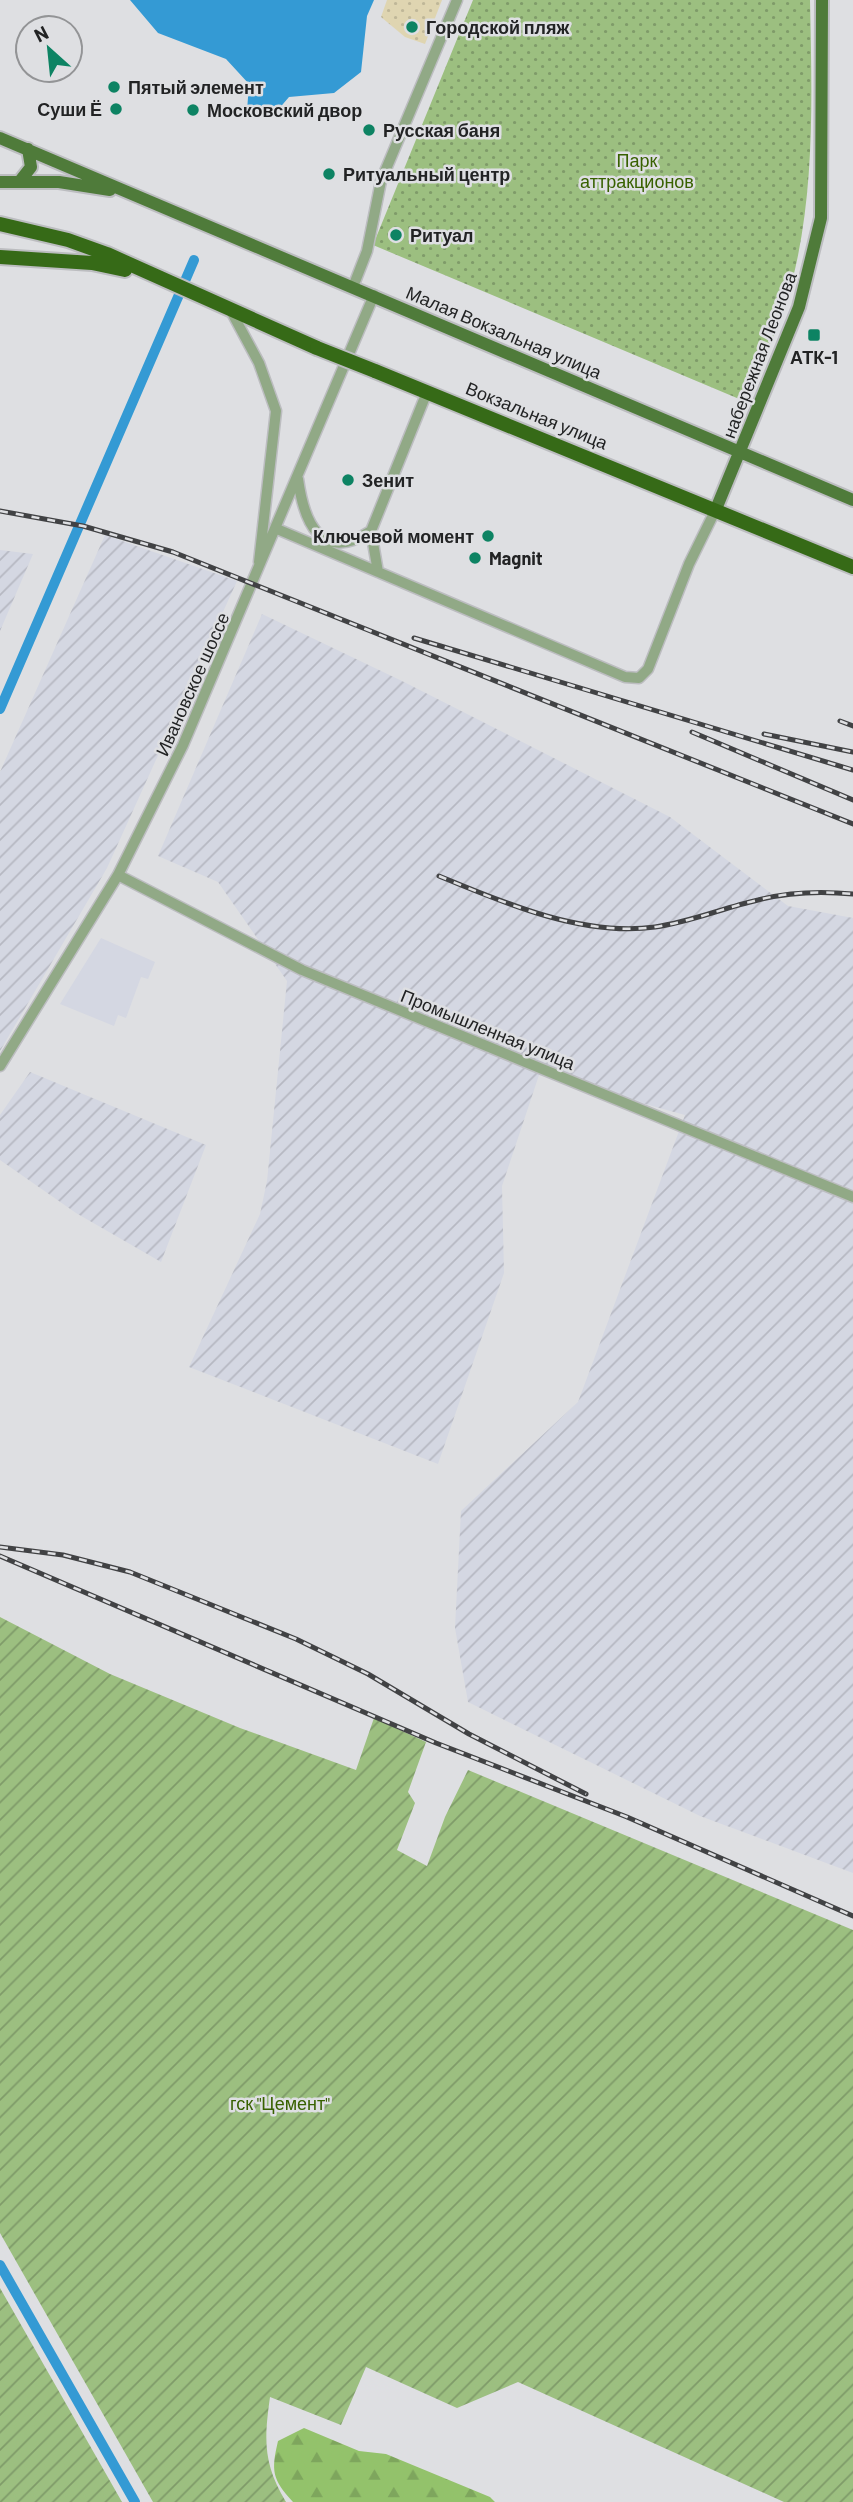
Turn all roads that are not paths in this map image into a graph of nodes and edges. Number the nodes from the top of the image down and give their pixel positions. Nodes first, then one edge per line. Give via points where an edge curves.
1 (457, 0) edge
2 (822, 0) edge
3 (0, 138) edge
4 (28, 149) junction
5 (20, 181) junction
6 (0, 182) edge
7 (142, 196) junction
8 (0, 224) edge
9 (0, 257) edge
10 (144, 273) junction
11 (353, 287) junction
12 (374, 295) junction
13 (231, 311) junction
14 (427, 392) junction
15 (740, 453) junction
16 (298, 478) junction
17 (853, 500) edge
18 (716, 509) junction
19 (277, 529) junction
20 (371, 531) junction
21 (853, 567) edge
22 (259, 570) junction
23 (378, 572) junction
24 (118, 875) junction
25 (0, 1066) edge
26 (853, 1197) edge

1 - 11 street via 381,181 367,251
2 - 15 main road, набережная Леонова via 821,218 799,307
3 - 4 main road
4 - 5 main road via 31,167
4 - 7 main road
5 - 6 main road
5 - 7 main road
7 - 11 main road, Малая Вокзальная улица
8 - 10 highway via 68,240
9 - 10 highway via 92,263
10 - 13 highway, Вокзальная улица
11 - 12 main road, Малая Вокзальная улица
12 - 15 main road, Малая Вокзальная улица
12 - 16 street, Ивановское шоссе
13 - 14 highway, Вокзальная улица, bridge
13 - 22 street via 259,363 275,411
14 - 18 highway, Вокзальная улица
14 - 20 street
15 - 17 main road, Малая Вокзальная улица
15 - 18 main road, набережная Леонова
16 - 19 street, Ивановское шоссе
16 - 20 street via 302,508 323,538 338,543
18 - 21 highway, Вокзальная улица
18 - 23 street via 648,669 639,678 625,677
19 - 22 street, Ивановское шоссе
19 - 23 street
20 - 23 street
22 - 24 street, Ивановское шоссе via 183,746
24 - 25 street, Ивановское шоссе
24 - 26 street, Промышленная улица via 302,970

